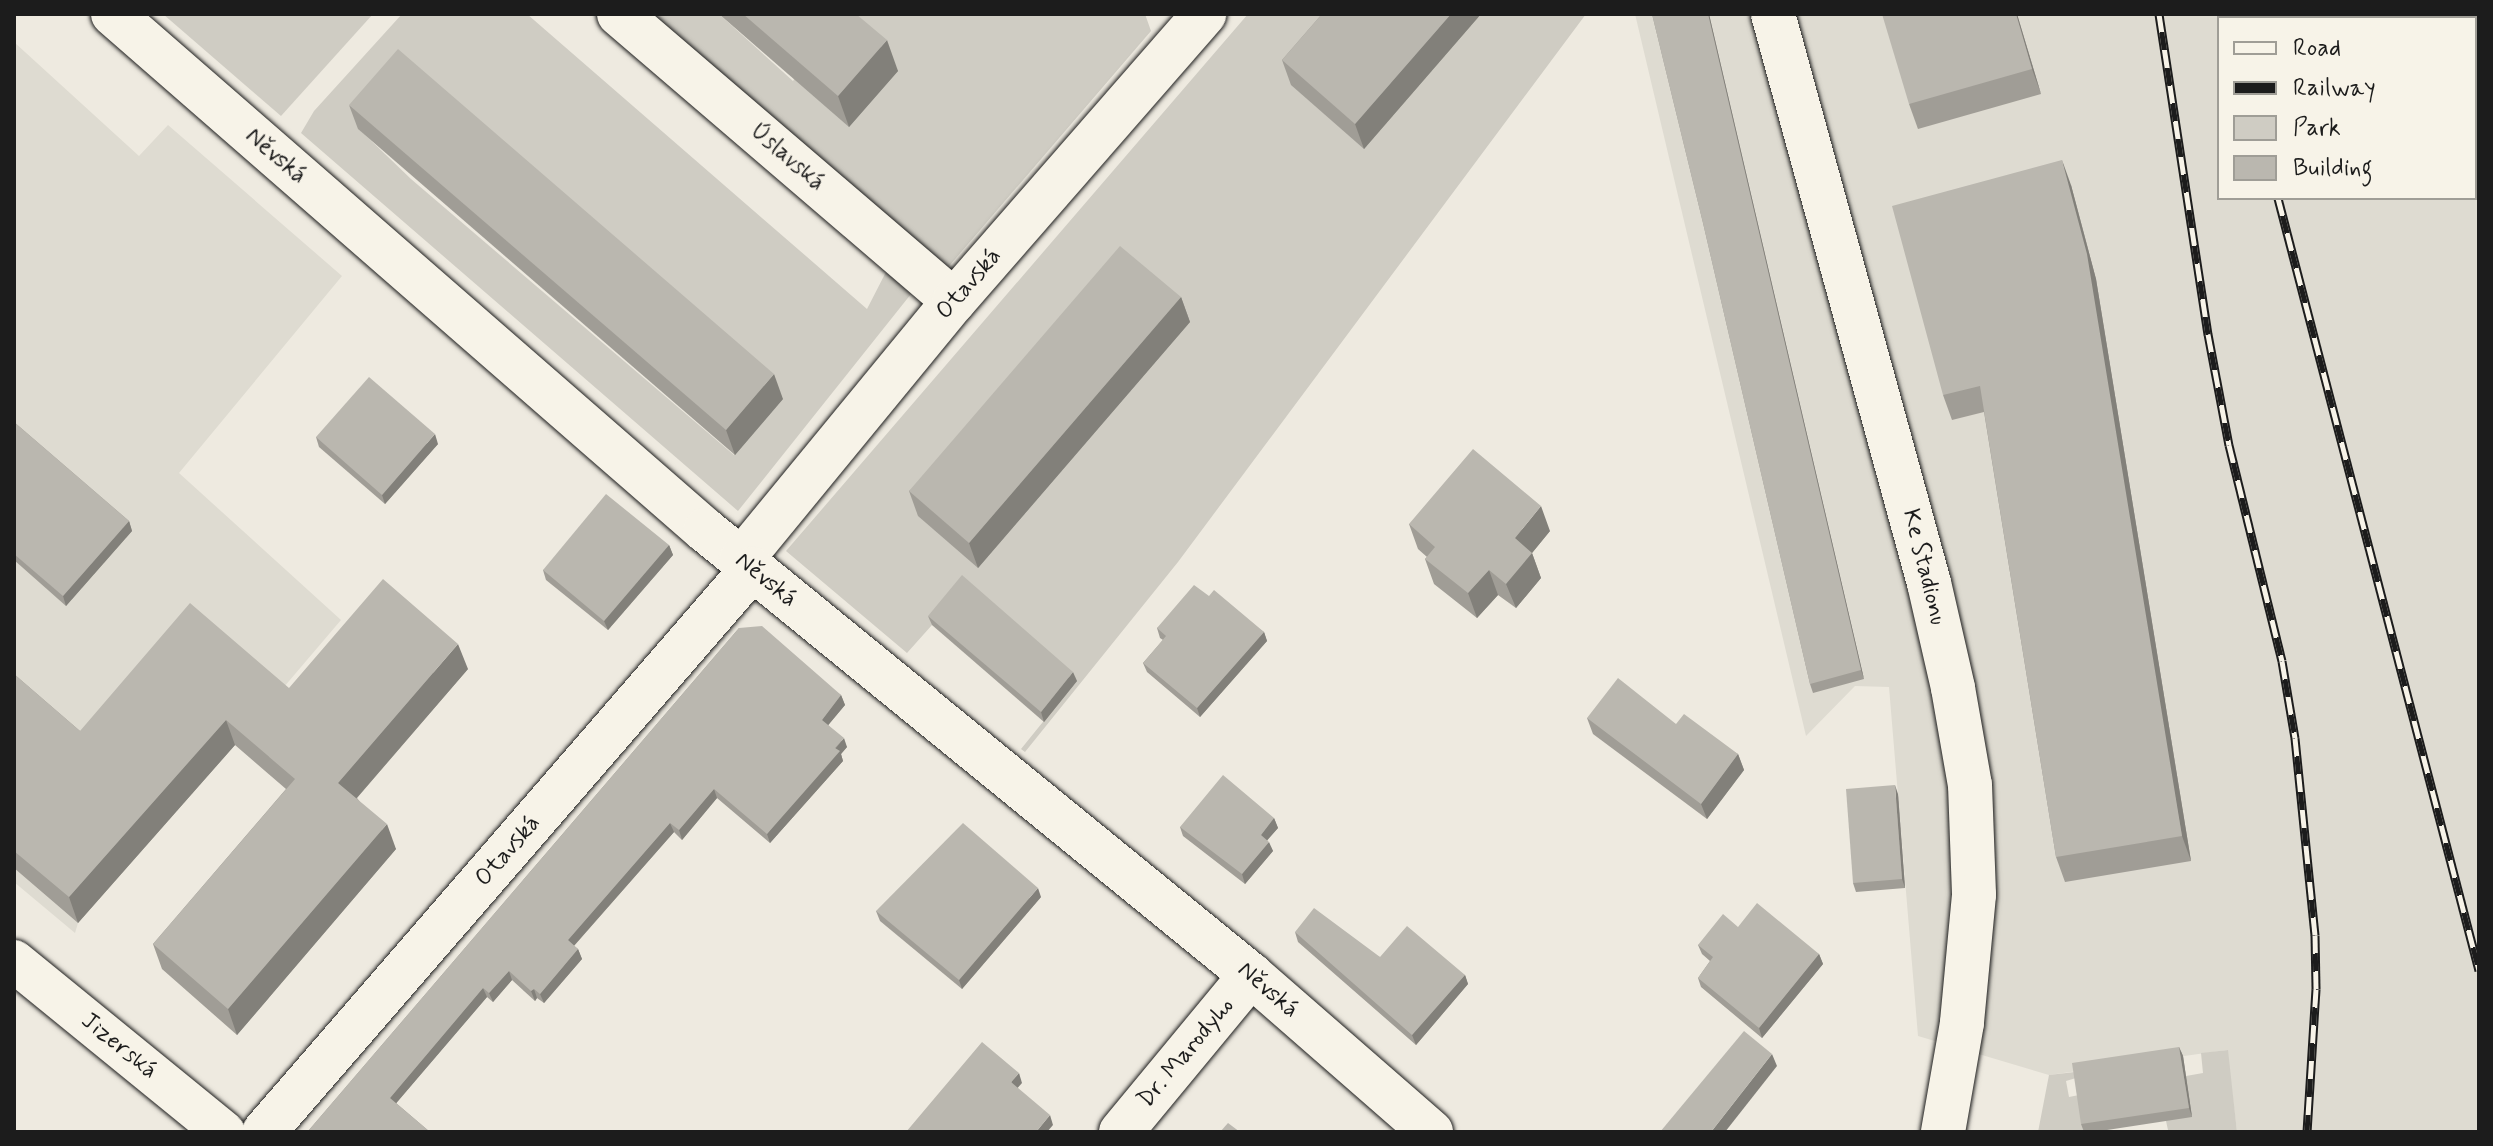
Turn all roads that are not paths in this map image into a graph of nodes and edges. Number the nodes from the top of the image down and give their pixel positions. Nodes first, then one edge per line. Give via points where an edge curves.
1 (113, 14) edge
2 (619, 14) edge
3 (1773, 14) edge
4 (1193, 18) edge
5 (954, 301) junction
6 (747, 565) junction
7 (14, 961) edge
8 (1251, 975) junction
9 (224, 1132) edge
10 (264, 1132) edge
11 (1121, 1132) edge
12 (1431, 1132) edge
13 (1943, 1132) edge

1 - 6 street, Něvská
2 - 5 street, Úslavská
3 - 13 street, Ke Stadionu via 1929,583 1970,785 1974,895 1962,1023
4 - 5 street, Otavská
5 - 6 street, Otavská
6 - 8 street, Něvská
6 - 10 street, Otavská
7 - 9 street, Jizerská
8 - 11 street, Dr. Marodyho
8 - 12 street, Něvská

